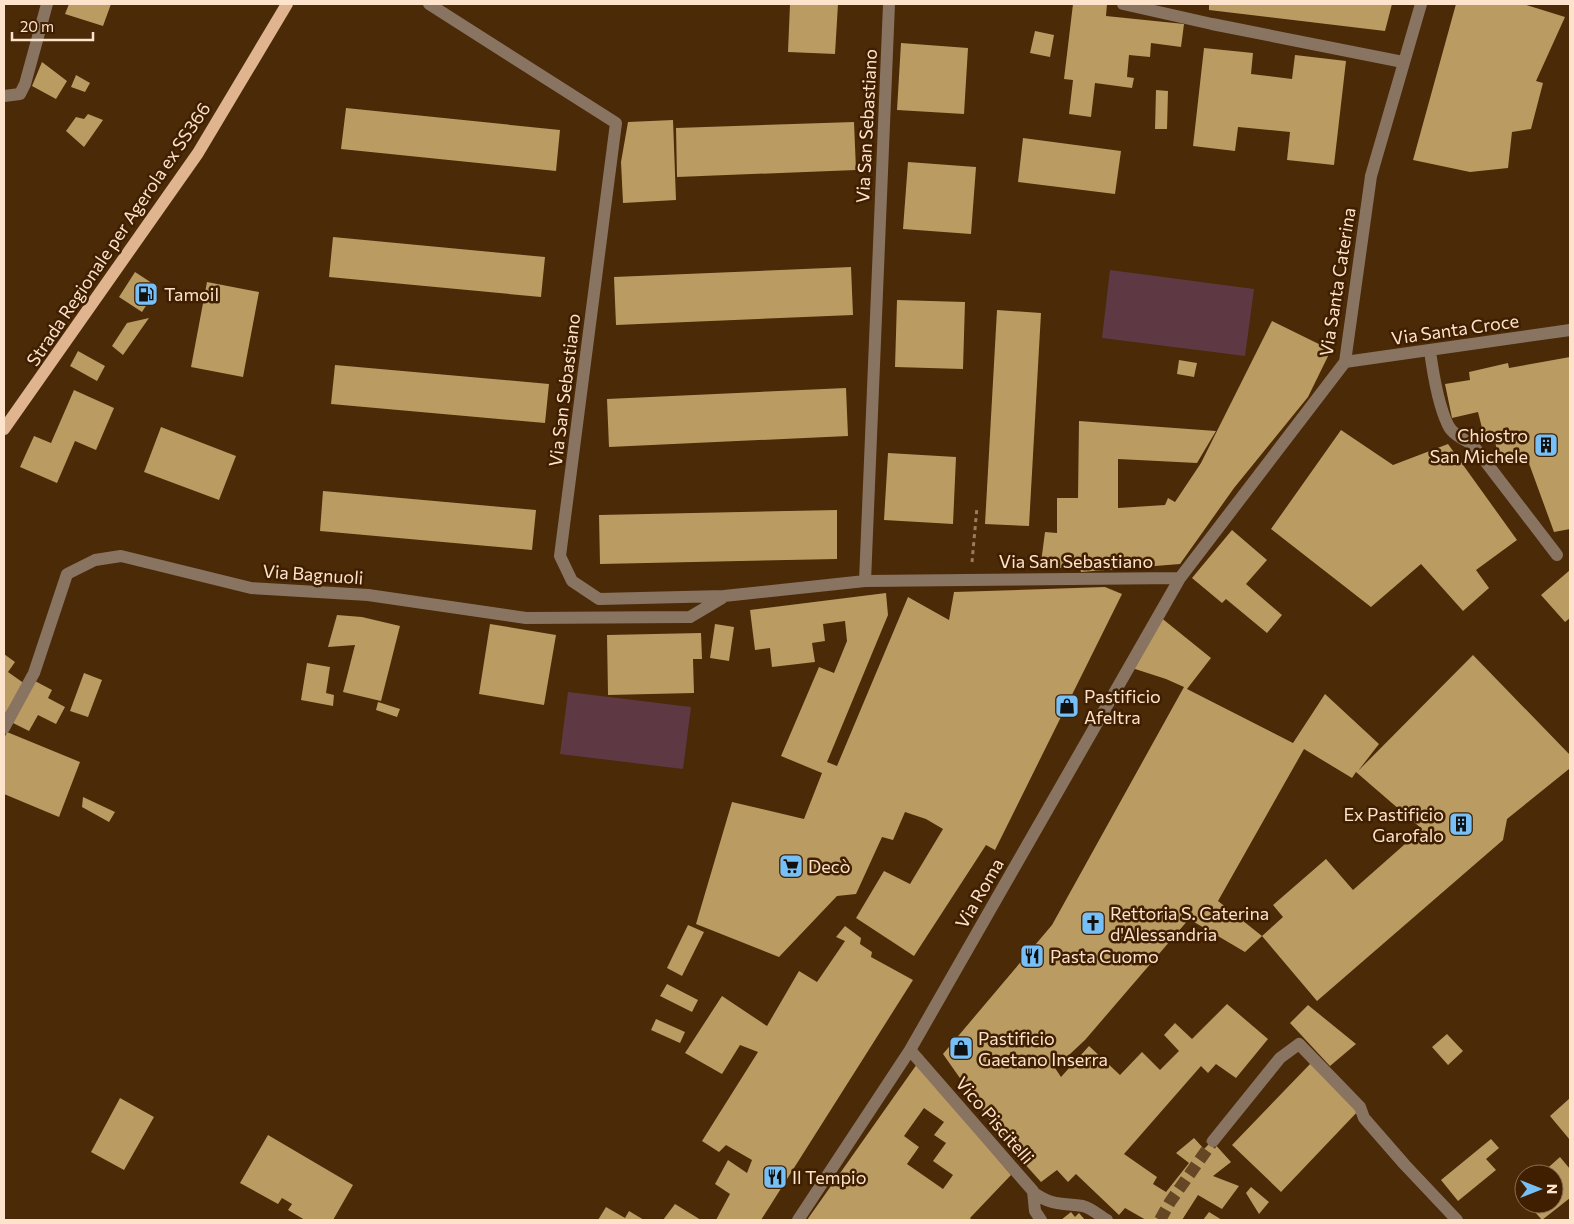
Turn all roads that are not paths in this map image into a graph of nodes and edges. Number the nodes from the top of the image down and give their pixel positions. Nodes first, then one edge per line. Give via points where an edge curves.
1 (47, 4) edge
2 (287, 4) edge
3 (429, 4) edge
4 (889, 4) edge
5 (1123, 4) edge
6 (1420, 4) edge
7 (1403, 62) junction
8 (4, 96) edge
9 (1570, 330) edge
10 (1430, 351) junction
11 (1345, 362) junction
12 (4, 429) edge
13 (1557, 554) dead end
14 (1180, 578) junction
15 (865, 581) junction
16 (724, 596) junction
17 (4, 728) edge
18 (910, 1050) junction
19 (1213, 1141) tunnel mouth
20 (1034, 1192) junction
21 (798, 1220) edge
22 (1040, 1220) edge
23 (1107, 1220) edge
24 (1457, 1220) edge

1 - 8 street via 25,84 20,94
2 - 12 main road, Strada Regionale per Agerola ex SS366 via 198,153
3 - 16 street, Via San Sebastiano via 616,123 560,556 572,581 599,598
4 - 15 street, Via San Sebastiano
5 - 7 street
6 - 7 street, Via Santa Caterina
7 - 11 street, Via Santa Caterina via 1371,176
9 - 10 street, Via Santa Croce
10 - 11 street, Via Santa Croce
10 - 13 street via 1432,372 1448,426 1472,444
11 - 14 street, Via Santa Caterina
14 - 15 street, Via San Sebastiano
14 - 18 street, Via Roma
15 - 16 street, Via San Sebastiano
16 - 17 street, Via Bagnuoli via 690,617 526,618 368,595 251,588 121,556 95,560 66,574 34,673
18 - 20 street, Vico Piscitelli
18 - 21 street, Via Roma
19 - 24 street via 1280,1058 1299,1044 1360,1107 1364,1118 1404,1165
20 - 22 street via 1035,1212
20 - 23 street via 1048,1202 1085,1206

